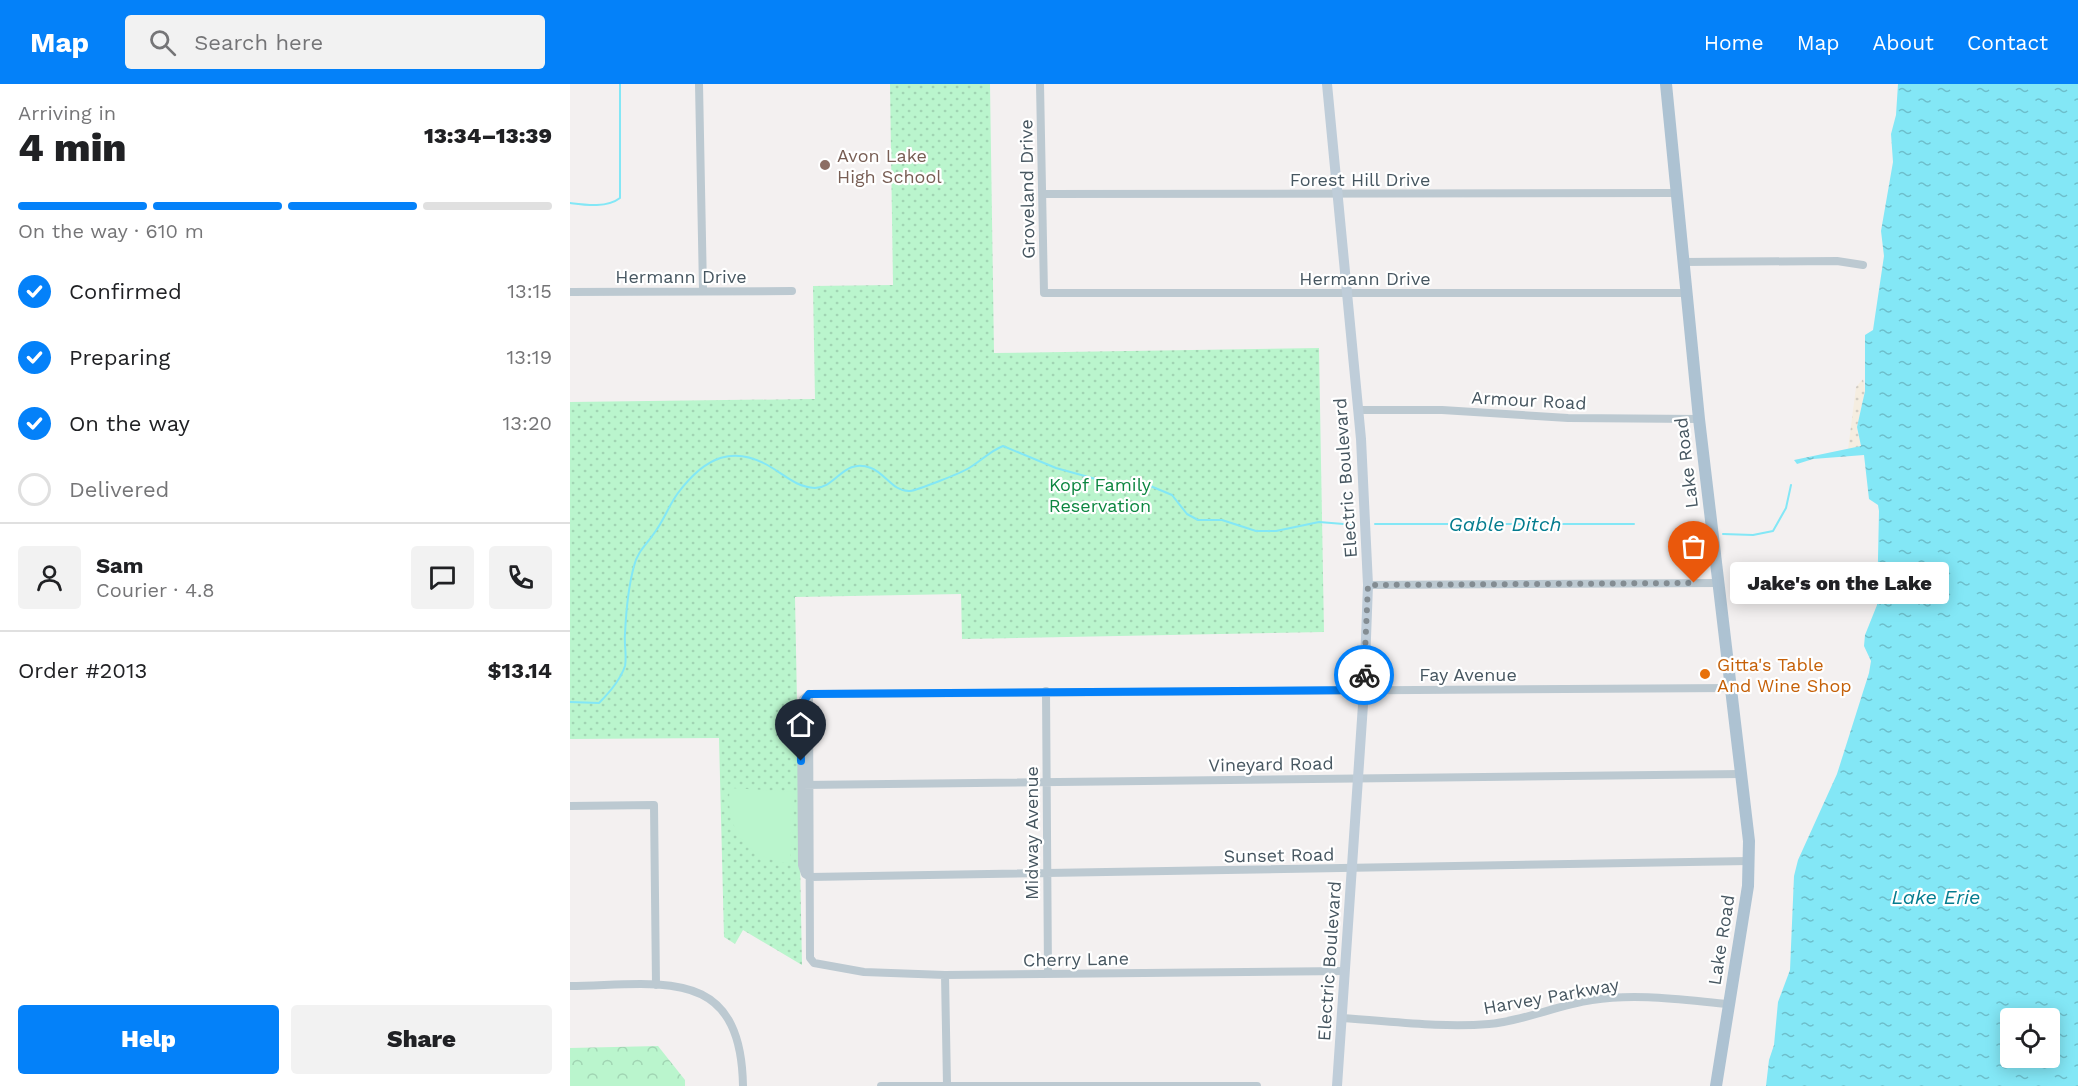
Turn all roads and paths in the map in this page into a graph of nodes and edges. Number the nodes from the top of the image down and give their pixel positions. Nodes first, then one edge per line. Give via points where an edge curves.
1 (699, 84) edge
2 (1040, 84) edge
3 (1328, 84) edge
4 (1666, 84) edge
5 (1677, 193) junction
6 (1044, 194) junction
7 (1338, 194) junction
8 (1683, 262) junction
9 (1863, 265) dead end
10 (703, 290) junction
11 (792, 291) dead end
12 (570, 292) edge
13 (1044, 293) joint
14 (1347, 293) junction
15 (1686, 293) junction
16 (1358, 410) junction
17 (1699, 419) junction
18 (1718, 583) junction
19 (1368, 585) junction
20 (1731, 688) junction
21 (1364, 690) junction
22 (1046, 691) junction
23 (1742, 774) junction
24 (1358, 778) junction
25 (1046, 782) junction
26 (806, 785) junction
27 (570, 806) edge
28 (1749, 861) junction
29 (1352, 869) junction
30 (1047, 874) junction
31 (810, 877) junction
32 (1345, 971) junction
33 (1048, 974) junction
34 (945, 975) junction
35 (656, 985) junction
36 (570, 986) edge
37 (1729, 1004) junction
38 (1342, 1018) junction
39 (946, 1085) edge
40 (743, 1086) edge
41 (881, 1086) edge
42 (1257, 1086) edge
43 (1338, 1086) edge
44 (1716, 1086) edge

1 - 10 street
2 - 6 street, Groveland Drive
3 - 7 street, Electric Boulevard
4 - 5 main road, Lake Road
5 - 7 street, Forest Hill Drive
5 - 8 main road, Lake Road
6 - 7 street, Forest Hill Drive
6 - 13 street, Groveland Drive
7 - 14 street, Electric Boulevard
8 - 9 street via 1837,261
8 - 15 main road, Lake Road
10 - 11 street, Hermann Drive
10 - 12 street, Hermann Drive
13 - 14 street, Hermann Drive
14 - 15 street, Hermann Drive
14 - 16 street, Electric Boulevard
15 - 17 main road, Lake Road
16 - 17 street, Armour Road
16 - 19 street, Electric Boulevard
17 - 18 main road, Lake Road
18 - 19 street
18 - 20 main road, Lake Road
19 - 21 street, Electric Boulevard
20 - 21 street, Fay Avenue
20 - 23 main road, Lake Road
21 - 22 street, Fay Avenue
21 - 24 street, Electric Boulevard
22 - 25 street, Midway Avenue
22 - 26 street, Fay Avenue via 809,694 803,699 801,714
23 - 24 street, Vineyard Road
23 - 28 main road, Lake Road
24 - 25 street, Vineyard Road
24 - 29 street, Electric Boulevard
25 - 26 street, Vineyard Road
25 - 30 street, Midway Avenue
26 - 31 street via 802,865
27 - 35 street via 654,806
28 - 29 street, Sunset Road
28 - 37 main road, Lake Road
29 - 30 street, Sunset Road
29 - 32 street, Electric Boulevard
30 - 31 street, Sunset Road
30 - 33 street, Midway Avenue
31 - 34 street, Cherry Lane via 810,958 814,963 864,972
32 - 33 street, Cherry Lane
32 - 38 street, Electric Boulevard
33 - 34 street, Cherry Lane
34 - 39 street
35 - 36 street
35 - 40 street via 698,992 723,1012 735,1030 741,1050
37 - 38 street, Harvey Parkway via 1612,998 1516,1020 1467,1025
37 - 44 main road, Lake Road
38 - 43 street, Electric Boulevard
39 - 41 street
39 - 42 street

